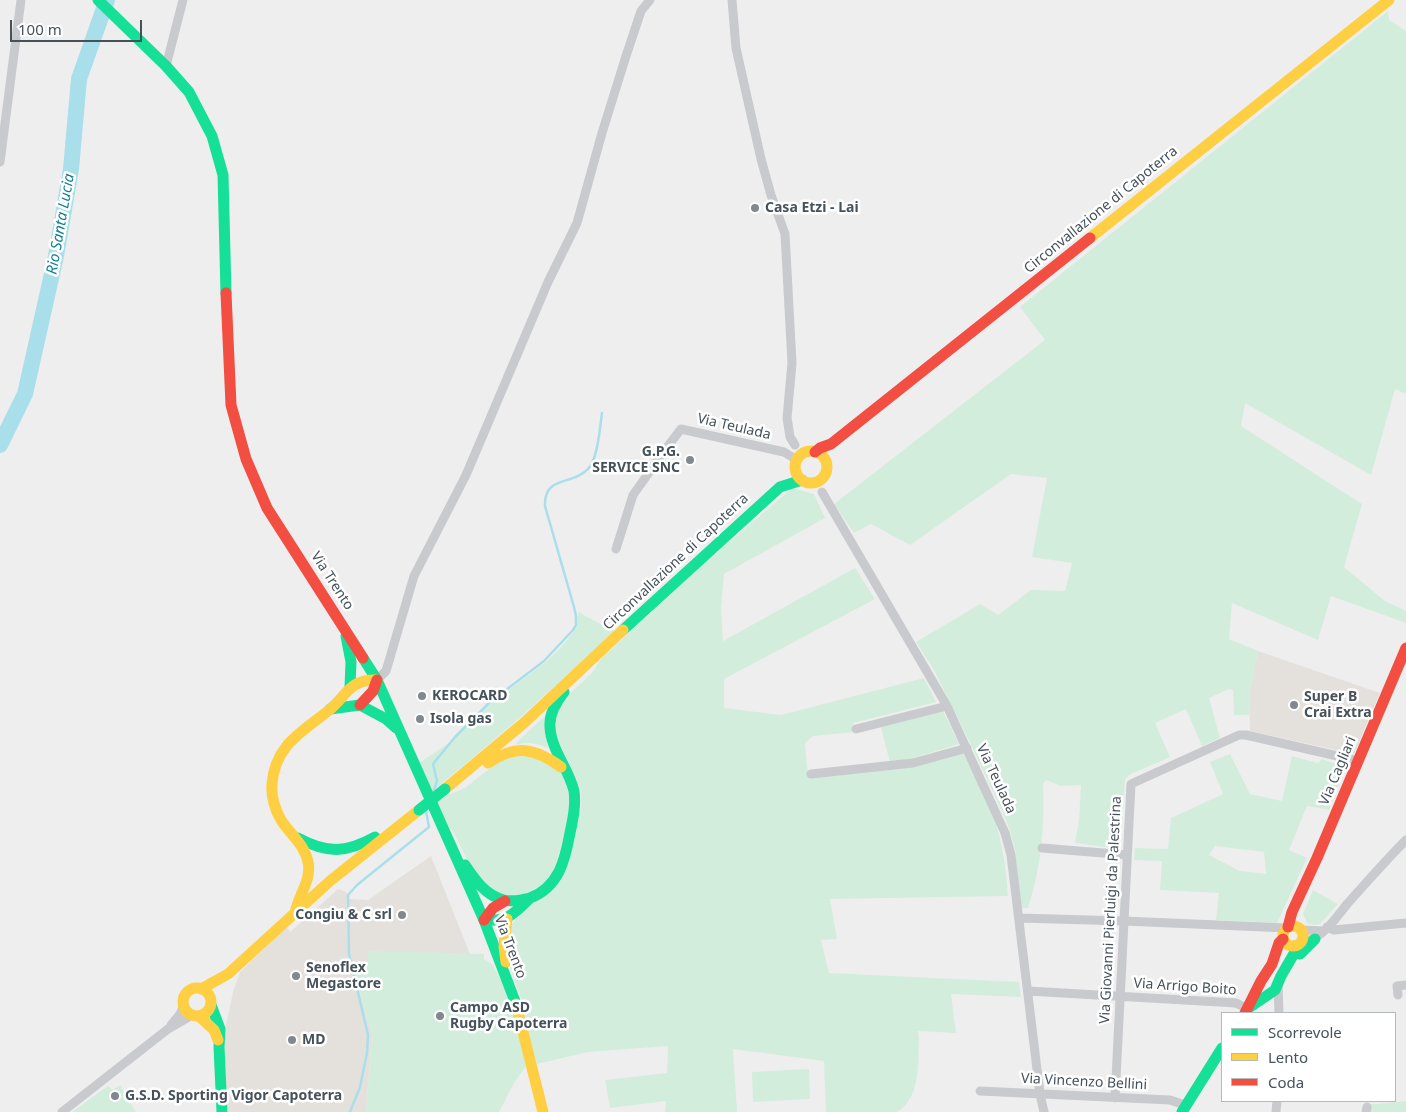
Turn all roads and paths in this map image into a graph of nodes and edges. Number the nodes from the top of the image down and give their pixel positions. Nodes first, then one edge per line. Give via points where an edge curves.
1 (21, 0) edge
2 (98, 0) edge
3 (183, 0) edge
4 (650, 0) edge
5 (732, 0) edge
6 (1389, 0) edge
7 (161, 63) junction
8 (0, 162) edge
9 (831, 444) junction
10 (794, 445) joint
11 (803, 458) junction
12 (826, 462) junction
13 (822, 478) junction
14 (806, 482) junction
15 (780, 487) junction
16 (822, 492) junction
17 (616, 549) dead end
18 (344, 627) junction
19 (1406, 648) edge
20 (590, 662) junction
21 (377, 680) junction
22 (350, 687) junction
23 (360, 705) junction
24 (947, 706) junction
25 (330, 710) junction
26 (856, 729) dead end
27 (401, 733) junction
28 (967, 748) junction
29 (1359, 761) junction
30 (564, 769) junction
31 (811, 774) dead end
32 (458, 780) junction
33 (389, 834) junction
34 (292, 835) junction
35 (1406, 840) edge
36 (451, 848) junction
37 (1042, 848) dead end
38 (1127, 855) junction
39 (532, 897) junction
40 (505, 901) junction
41 (1297, 904) junction
42 (295, 913) junction
43 (1019, 918) junction
44 (507, 919) junction
45 (484, 920) junction
46 (1124, 921) junction
47 (1406, 923) edge
48 (1301, 929) junction
49 (1322, 932) junction
50 (1285, 933) junction
51 (1300, 944) junction
52 (1288, 965) junction
53 (228, 974) junction
54 (1278, 983) junction
55 (1406, 985) edge
56 (201, 989) junction
57 (510, 989) junction
58 (1028, 991) junction
59 (1263, 991) junction
60 (1398, 995) dead end
61 (1120, 997) junction
62 (211, 1002) junction
63 (184, 1005) junction
64 (1247, 1011) edge
65 (1279, 1012) edge
66 (195, 1016) junction
67 (168, 1029) junction
68 (219, 1047) junction
69 (1221, 1050) edge
70 (980, 1091) dead end
71 (1040, 1094) junction
72 (1115, 1098) junction
73 (1183, 1110) edge
74 (62, 1112) edge
75 (222, 1112) edge
76 (543, 1112) edge
77 (1044, 1112) edge

1 - 8 street
2 - 7 street, Via Trento
3 - 7 street
4 - 21 street via 641,11 626,56 577,223 548,282 466,475 414,576 386,671
5 - 10 street via 736,48 761,159 785,234 792,363 787,418
6 - 9 street, Circonvallazione di Capoterra
7 - 18 street, Via Trento via 189,92 197,106 212,136 223,175 231,405 246,459 267,508
9 - 11 street, Circonvallazione di Capoterra
9 - 12 street
10 - 11 street
11 - 12 street via 820,454
11 - 14 street via 797,475
11 - 15 street
11 - 17 street, Via Teulada via 681,429 633,495
12 - 13 street
13 - 14 street
13 - 16 street
14 - 15 street
14 - 16 street
15 - 20 street, Circonvallazione di Capoterra
16 - 24 street, Via Teulada
18 - 21 street, Via Trento
18 - 22 street via 352,659
19 - 29 street, Via Cagliari
20 - 30 street via 558,700 553,711 552,738
20 - 32 street, Circonvallazione di Capoterra
21 - 22 street via 362,681
21 - 23 street via 373,691
21 - 27 street, Via Trento
22 - 25 street
23 - 25 street
23 - 27 street via 386,718
24 - 26 street
24 - 28 street, Via Teulada
25 - 34 street via 293,738 282,749 276,762 272,777 274,801
27 - 36 street, Via Trento
28 - 31 street via 913,763
28 - 43 street, Via Teulada via 1005,832
29 - 38 street, Via Giovanni Pierluigi da Palestrina via 1246,735 1235,736 1131,784
29 - 41 street, Via Cagliari
30 - 32 street via 539,752 514,750 498,755 471,776
30 - 39 street via 574,792 575,806 564,864 553,882
32 - 33 street, Circonvallazione di Capoterra, bridge
33 - 34 street via 380,834 359,846 335,851 309,846
33 - 42 street
34 - 42 street via 308,863 308,878
35 - 49 street
36 - 40 street via 480,885
36 - 45 street, Via Trento
37 - 38 street
38 - 46 street, Via Giovanni Pierluigi da Palestrina
39 - 40 street
39 - 44 street
40 - 45 street via 494,906
41 - 48 street
41 - 50 street, Via Cagliari
42 - 53 street
43 - 46 street
43 - 58 street, Via Teulada
44 - 45 street
44 - 57 street via 503,953 512,980
45 - 57 street, Via Trento
46 - 50 street via 1269,928
46 - 61 street, Via Giovanni Pierluigi da Palestrina
47 - 49 street
48 - 49 street
48 - 50 street via 1295,926
48 - 51 street via 1304,938
49 - 51 street
49 - 52 street
50 - 51 street via 1290,946
50 - 59 street, Via Cagliari
51 - 52 street, Via Cagliari
52 - 54 street, Via Cagliari
53 - 56 street
53 - 62 street
54 - 59 street, Via Cagliari via 1275,990
54 - 65 street
55 - 60 street via 1397,986
56 - 62 street via 207,992
56 - 63 street via 187,993
57 - 76 street, Via Trento
58 - 61 street, Via Arrigo Boito
58 - 71 street, Via Teulada
59 - 64 street, Via Cagliari
61 - 64 street, Via Arrigo Boito via 1236,1002
61 - 72 street, Via Giovanni Pierluigi da Palestrina
62 - 66 street via 207,1012
62 - 68 street via 220,1029
63 - 66 street via 186,1011
63 - 67 street
66 - 67 street
66 - 68 street via 214,1030
67 - 74 street
68 - 75 street
69 - 73 street
70 - 71 street, Via Vincenzo Bellini
71 - 72 street, Via Vincenzo Bellini
71 - 77 street, Via Teulada
72 - 73 street, Via Vincenzo Bellini via 1170,1100

